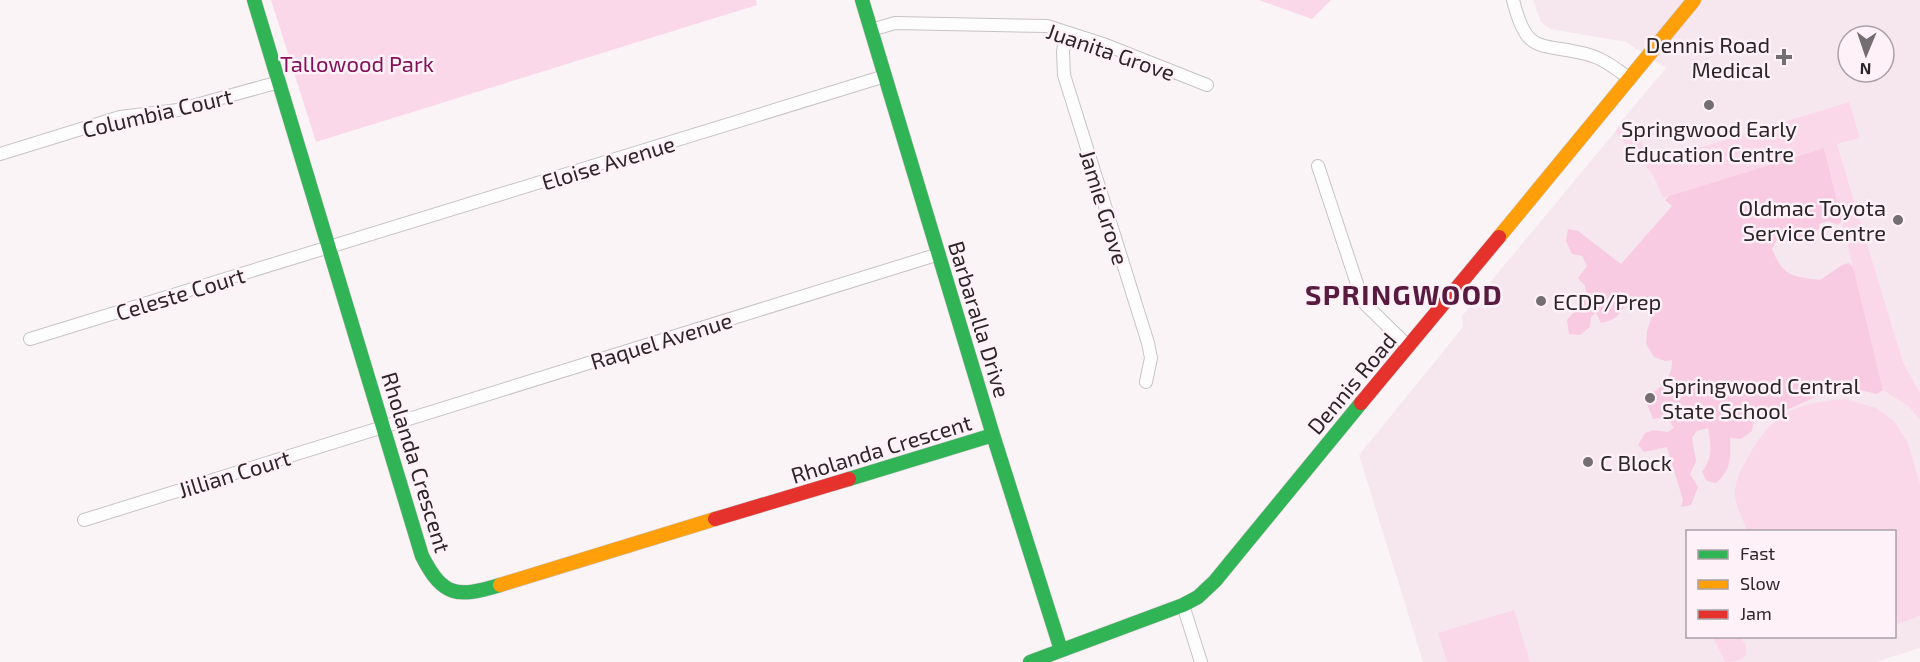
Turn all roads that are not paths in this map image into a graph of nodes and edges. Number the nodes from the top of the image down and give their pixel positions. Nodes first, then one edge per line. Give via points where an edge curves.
1 (254, 0) edge
2 (862, 0) edge
3 (1513, 0) edge
4 (1694, 0) edge
5 (871, 30) junction
6 (1066, 32) junction
7 (885, 76) junction
8 (1630, 79) junction
9 (279, 82) junction
10 (1207, 85) dead end
11 (0, 154) edge
12 (1318, 166) dead end
13 (330, 247) junction
14 (939, 254) junction
15 (30, 339) dead end
16 (1408, 346) junction
17 (1146, 382) dead end
18 (384, 426) junction
19 (993, 435) junction
20 (84, 520) dead end
21 (1183, 604) junction
22 (1061, 650) junction
23 (1030, 662) edge
24 (1201, 662) edge

1 - 9 street, Rholanda Crescent
2 - 5 street, Barbaralla Drive
3 - 8 street via 1526,35 1538,45 1588,54
4 - 8 street, Dennis Road
5 - 6 street, Juanita Grove via 895,23 1047,26
5 - 7 street, Barbaralla Drive
6 - 10 street, Juanita Grove
6 - 17 street, Jamie Grove via 1064,75 1148,343 1151,358
7 - 13 street, Eloise Avenue
7 - 14 street, Barbaralla Drive
8 - 16 street, Dennis Road
9 - 11 street, Columbia Court via 178,110 120,117
9 - 13 street, Rholanda Crescent
12 - 16 street via 1363,302
13 - 15 street, Celeste Court
13 - 18 street, Rholanda Crescent
14 - 18 street, Raquel Avenue
14 - 19 street, Barbaralla Drive
16 - 21 street, Dennis Road via 1215,581 1198,597
18 - 19 street, Rholanda Crescent via 422,556 433,579 443,590 464,592 490,588
18 - 20 street, Jillian Court
19 - 22 street, Barbaralla Drive
21 - 22 street, Dennis Road
21 - 24 street
22 - 23 street, Dennis Road

